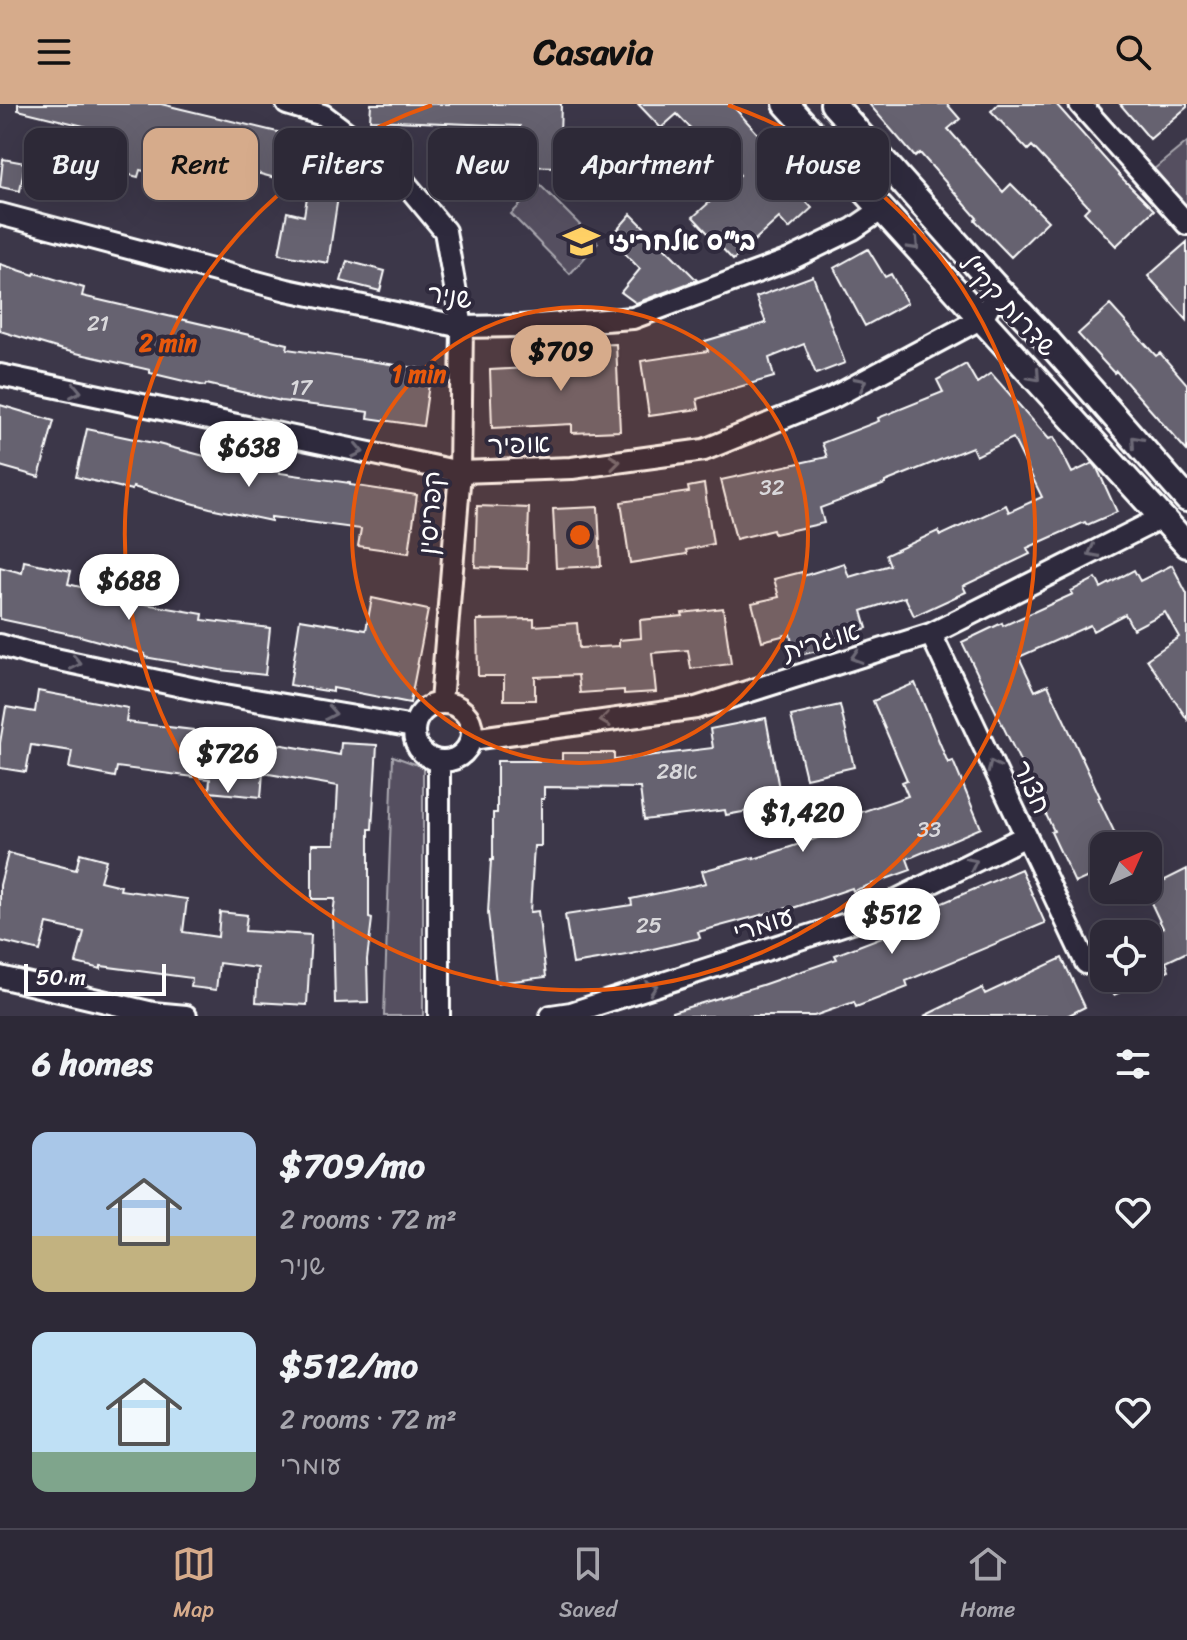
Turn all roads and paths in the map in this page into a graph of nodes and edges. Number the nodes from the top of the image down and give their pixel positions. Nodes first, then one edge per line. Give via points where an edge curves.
1 (287, 104) edge
2 (786, 104) edge
3 (833, 104) edge
4 (1080, 104) edge
5 (881, 210) junction
6 (0, 214) edge
7 (1187, 224) edge
8 (994, 285) junction
9 (982, 318) junction
10 (462, 327) junction
11 (0, 375) edge
12 (460, 472) junction
13 (1187, 499) edge
14 (1163, 517) junction
15 (1187, 545) edge
16 (931, 634) junction
17 (0, 645) edge
18 (441, 702) junction
19 (414, 727) junction
20 (472, 739) junction
21 (439, 761) junction
22 (1026, 836) junction
23 (1086, 963) dead end
24 (0, 977) edge
25 (186, 1016) edge
26 (439, 1016) edge
27 (551, 1016) edge

1 - 10 street, קפריסין via 323,115 392,167 445,231
2 - 5 main road, שדרות קק"ל
3 - 8 main road, שדרות קק"ל
4 - 7 street
5 -> 9 main road, שדרות קק"ל
5 - 10 street, שניר via 789,260 633,318
6 - 10 street, שניר via 287,290
8 - 9 street via 994,297
13 -> 8 main road, שדרות קק"ל
12 -> 9 street, אופיר via 572,468 704,450 832,398
9 -> 14 main road, שדרות קק"ל
10 - 12 street, קפריסין
11 -> 12 street, אופיר
12 - 18 street, קפריסין
14 - 15 main road, שדרות קק"ל
14 -> 16 street, אוגרית
16 -> 20 street, אוגרית via 696,708
22 -> 16 street, חצור
17 -> 19 street via 219,694
18 - 19 street via 423,710
18 - 20 street via 466,713
19 - 21 street via 422,753
20 - 21 street via 456,759
21 - 26 street
22 - 23 street, חצור
27 -> 22 street, עומרי via 852,922
24 - 25 street

